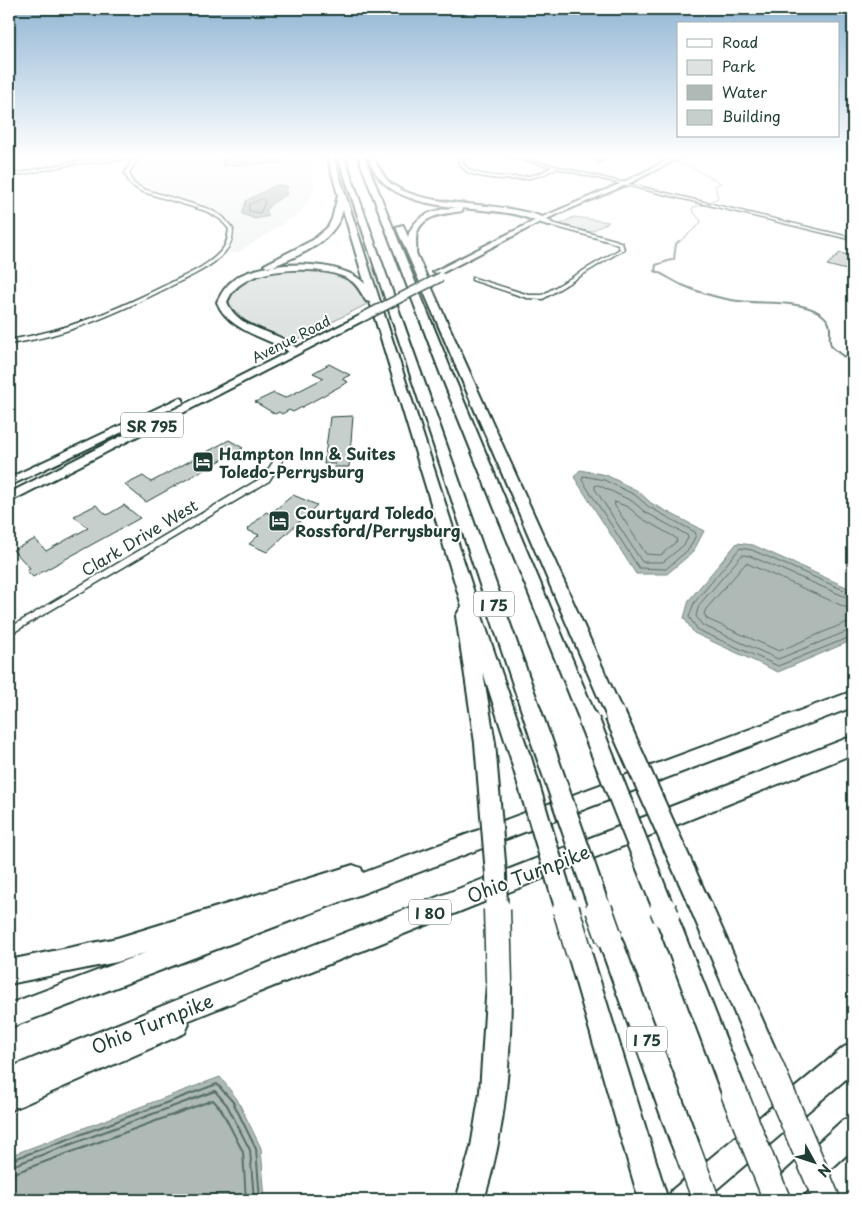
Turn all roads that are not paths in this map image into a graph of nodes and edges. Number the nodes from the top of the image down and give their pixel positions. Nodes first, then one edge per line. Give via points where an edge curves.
1 (214, 212) edge
2 (337, 212) edge
3 (347, 212) edge
4 (360, 212) edge
5 (387, 212) edge
6 (437, 212) edge
7 (502, 212) edge
8 (515, 212) edge
9 (565, 212) edge
10 (742, 212) edge
11 (396, 217) dead end
12 (542, 221) junction
13 (853, 239) edge
14 (412, 255) junction
15 (474, 279) dead end
16 (382, 324) junction
17 (9, 342) edge
18 (289, 350) junction
19 (278, 461) dead end
20 (9, 482) edge
21 (9, 498) edge
22 (468, 599) junction
23 (9, 632) edge
24 (853, 699) edge
25 (615, 715) joint
26 (589, 721) joint
27 (853, 745) edge
28 (512, 827) junction
29 (699, 903) joint
30 (666, 916) joint
31 (378, 932) junction
32 (9, 972) edge
33 (9, 1016) edge
34 (853, 1056) edge
35 (9, 1081) edge
36 (9, 1098) edge
37 (853, 1130) edge
38 (470, 1200) edge
39 (653, 1200) edge
40 (682, 1200) edge
41 (706, 1200) edge
42 (777, 1200) edge
43 (827, 1200) edge

1 - 17 street via 231,229 230,242 204,267 106,316 61,331
2 - 18 highway via 323,236 296,253 232,281 216,296 215,309 224,320
3 - 16 highway
4 - 41 highway, I 75, bridge via 609,937
5 - 26 highway, I 75 via 440,357
6 - 14 highway via 423,218 414,228
7 - 12 highway
8 - 12 highway
9 - 12 main road, Avenue Road / SR 795
10 - 13 street
11 - 14 highway
12 - 15 street via 613,241 622,249 543,297 529,298
12 - 18 main road, Avenue Road / SR 795, bridge
14 - 25 highway
16 - 18 highway via 359,282 330,269 271,270 248,277 228,290 222,302 227,314
16 - 22 highway
18 - 20 main road, Avenue Road / SR 795
18 - 21 main road, Avenue Road / SR 795
19 - 23 street, Clark Drive West via 266,479
22 - 38 highway, bridge via 464,616 485,742 495,866 499,982 493,1097
22 - 39 highway, bridge via 521,759
24 - 28 highway
25 - 29 highway, bridge
26 - 30 highway, I 75, bridge
27 - 31 highway, Ohio Turnpike / I 80
28 - 32 highway via 117,950
28 - 33 highway
29 - 43 highway, bridge
30 - 42 highway, I 75, bridge
31 - 35 highway, Ohio Turnpike / I 80
31 - 36 highway
34 - 40 highway
37 - 42 highway

